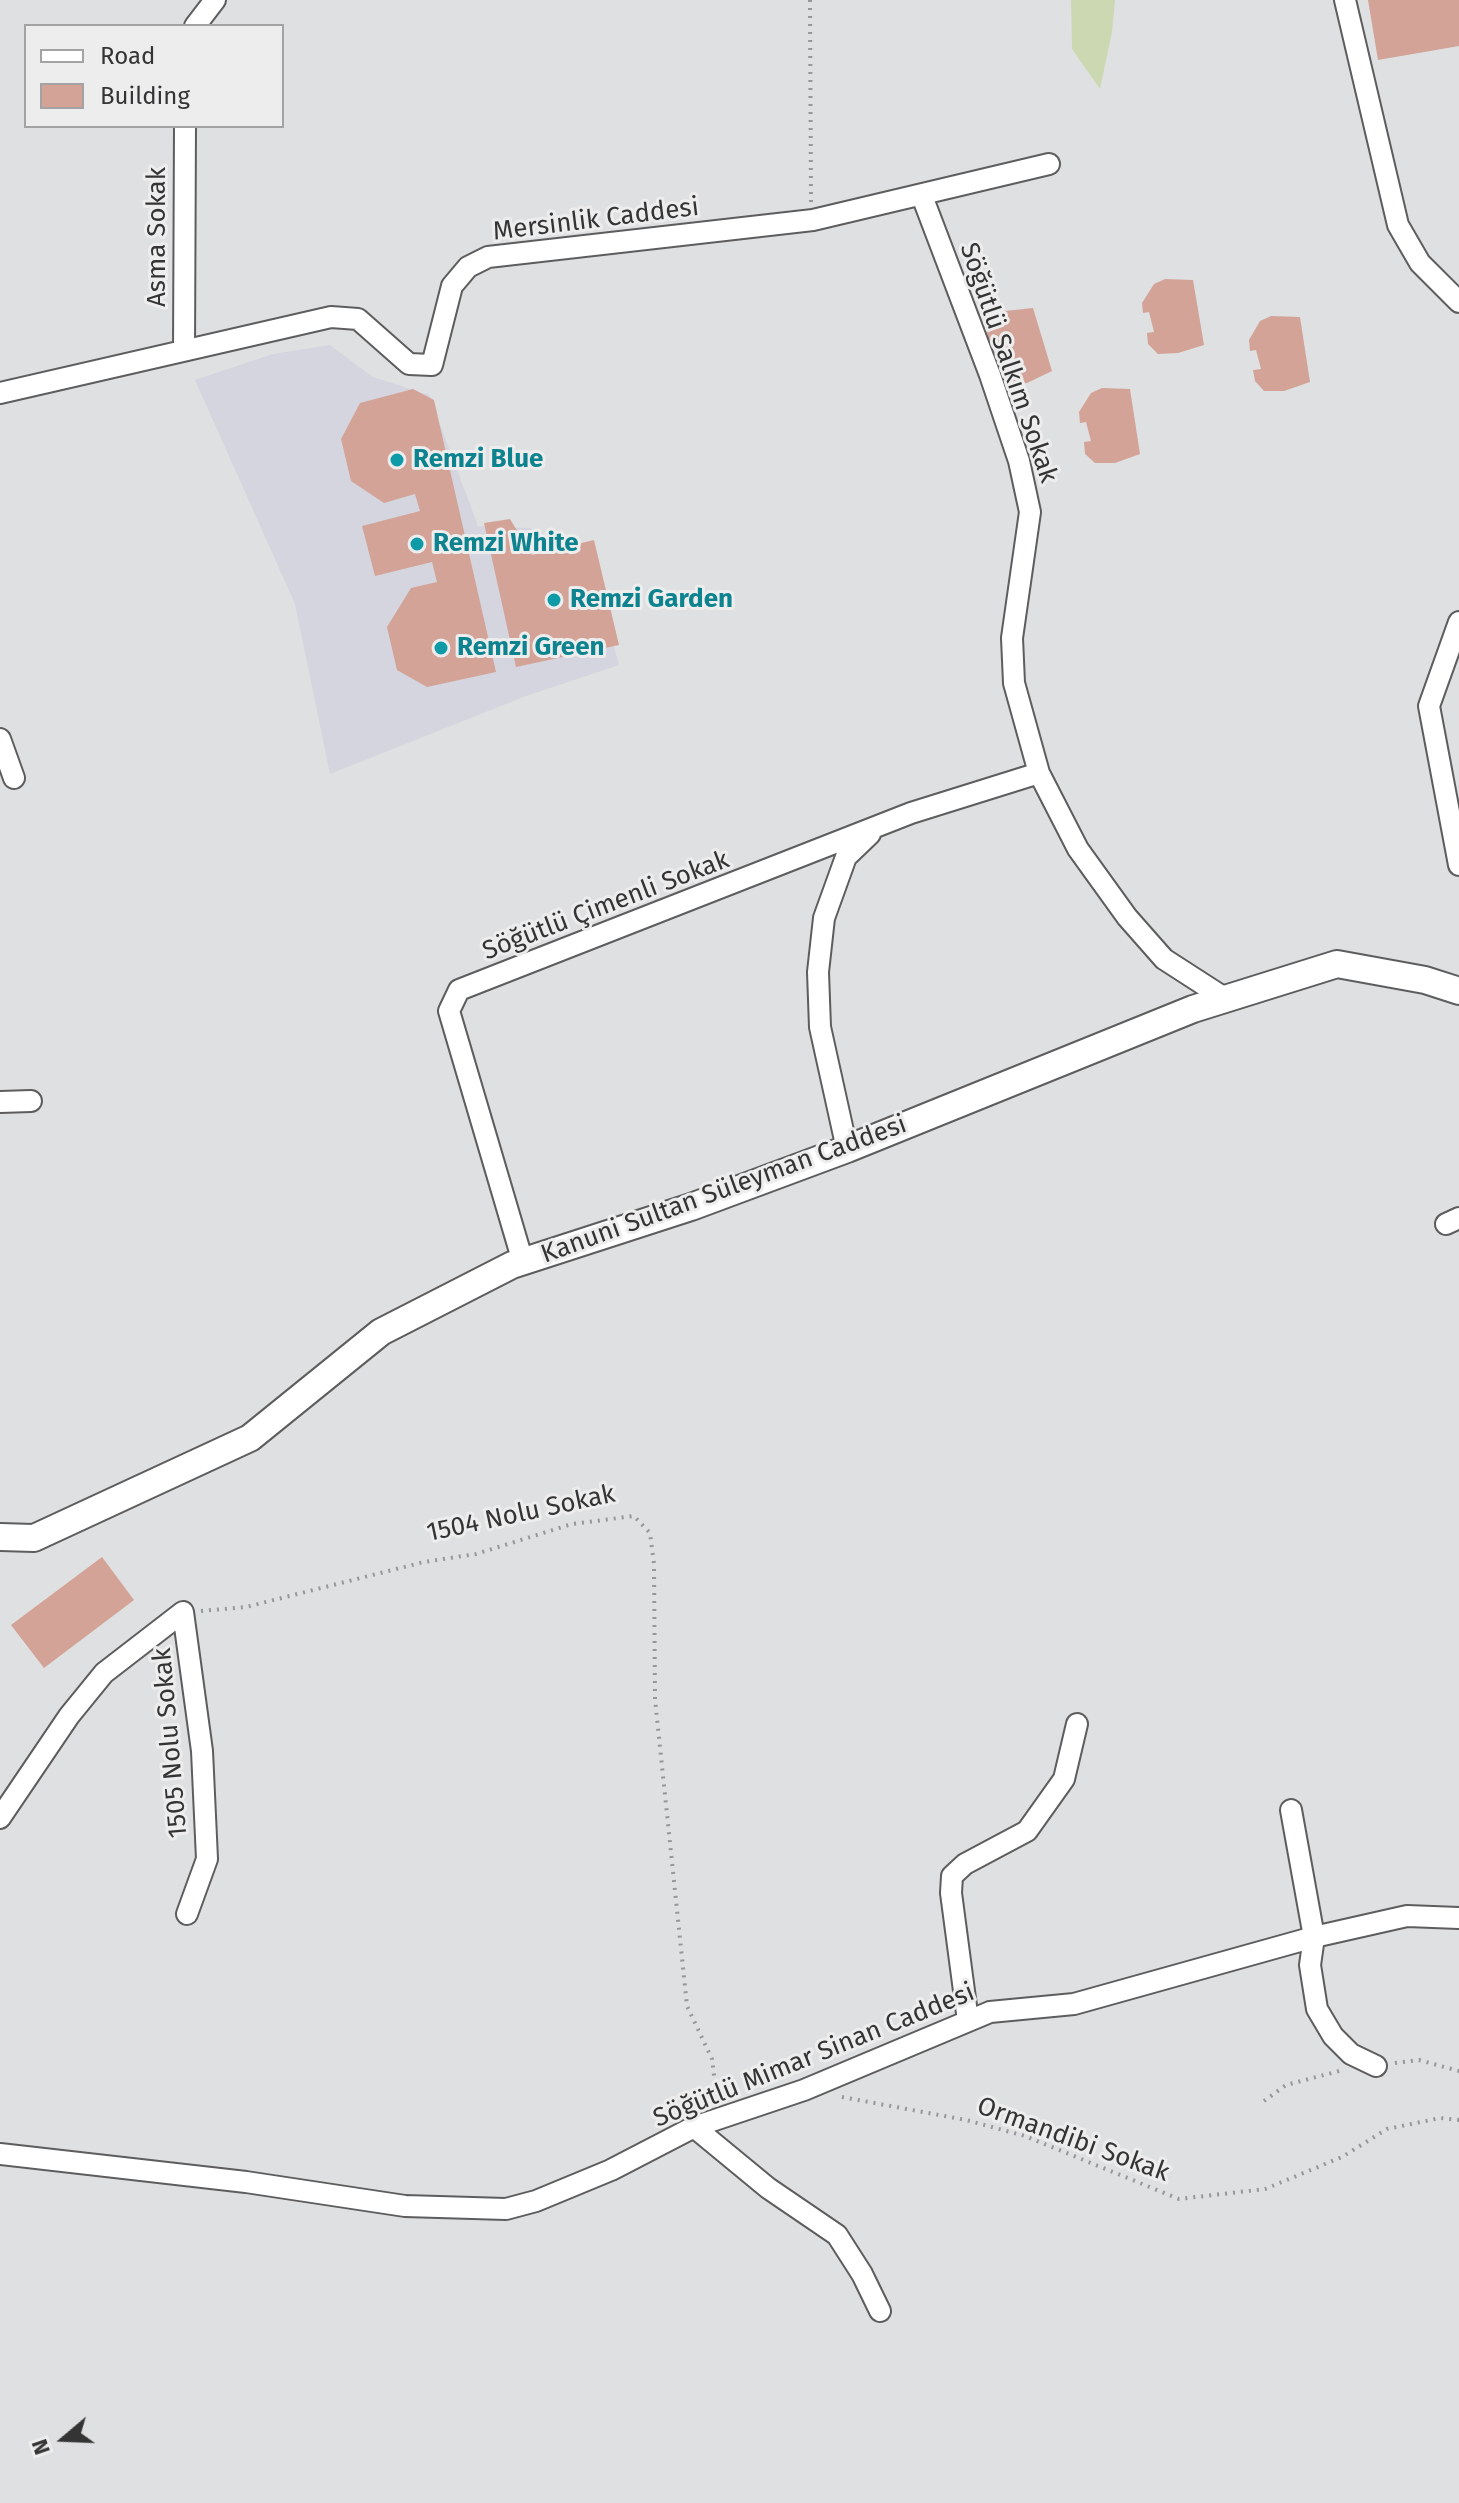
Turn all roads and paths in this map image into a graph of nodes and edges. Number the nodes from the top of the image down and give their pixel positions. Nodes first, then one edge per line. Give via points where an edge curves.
1 (215, 0) edge
2 (810, 0) edge
3 (1345, 0) edge
4 (197, 24) edge
5 (185, 128) edge
6 (1049, 164) dead end
7 (922, 196) junction
8 (813, 220) junction
9 (1459, 302) edge
10 (184, 349) junction
11 (0, 393) edge
12 (1459, 622) edge
13 (0, 739) edge
14 (1039, 773) junction
15 (14, 778) dead end
16 (878, 827) junction
17 (1459, 865) edge
18 (1459, 991) edge
19 (1226, 999) junction
20 (31, 1101) dead end
21 (0, 1102) edge
22 (847, 1149) junction
23 (523, 1262) junction
24 (0, 1537) edge
25 (183, 1612) junction
26 (1077, 1724) dead end
27 (1291, 1810) dead end
28 (0, 1818) edge
29 (187, 1914) dead end
30 (1459, 1918) edge
31 (1314, 1937) junction
32 (968, 2021) junction
33 (1376, 2066) dead end
34 (804, 2090) junction
35 (719, 2118) junction
36 (1459, 2120) edge
37 (694, 2127) junction
38 (0, 2154) edge
39 (880, 2311) dead end

1 - 4 street
2 - 8 path
3 - 9 street via 1398,225 1420,263
5 - 10 street, Asma Sokak
6 - 7 street, Mersinlik Caddesi
7 - 8 street, Mersinlik Caddesi
7 - 14 street, Söğütlü Salkım Sokak via 990,375 1030,512 1012,638 1014,683
8 - 10 street, Mersinlik Caddesi via 488,257 468,267 452,286 432,365 409,364 358,319 331,317
10 - 11 street, Mersinlik Caddesi
12 - 17 street via 1429,706
13 - 15 street
14 - 16 street, Söğütlü Çimenli Sokak
14 - 19 street, Söğütlü Salkım Sokak via 1078,849 1127,917 1164,959
16 - 22 street via 846,857 824,918 818,972 820,1027
16 - 23 street, Söğütlü Çimenli Sokak via 459,990 449,1011
18 - 19 street, Kanuni Sultan Süleyman Caddesi via 1337,964
19 - 22 street, Kanuni Sultan Süleyman Caddesi
20 - 21 street
22 - 23 street, Kanuni Sultan Süleyman Caddesi
23 - 24 street, Kanuni Sultan Süleyman Caddesi via 381,1332 250,1438 34,1538
25 - 28 street via 104,1673
25 - 29 street, 1505 Nolu Sokak via 202,1751 207,1859
25 - 35 path, 1504 Nolu Sokak via 246,1607 476,1554 572,1524 634,1516 650,1533 654,1564 655,1699 687,2006 712,2059
26 - 32 street via 1064,1779 1027,1831 952,1876
27 - 31 street
30 - 31 street, Söğütlü Mimar Sinan Caddesi via 1407,1916
31 - 32 street, Söğütlü Mimar Sinan Caddesi via 1074,2004 990,2012
31 - 33 street via 1310,1965 1317,2009 1351,2054
32 - 34 street, Söğütlü Mimar Sinan Caddesi
34 - 35 street, Söğütlü Mimar Sinan Caddesi
34 - 36 path, Ormandibi Sokak via 994,2127 1179,2199 1265,2189 1342,2157 1387,2129 1427,2119
35 - 37 street, Söğütlü Mimar Sinan Caddesi
37 - 38 street, Söğütlü Mimar Sinan Caddesi via 611,2170 506,2209 405,2206
37 - 39 street via 768,2188 837,2235

